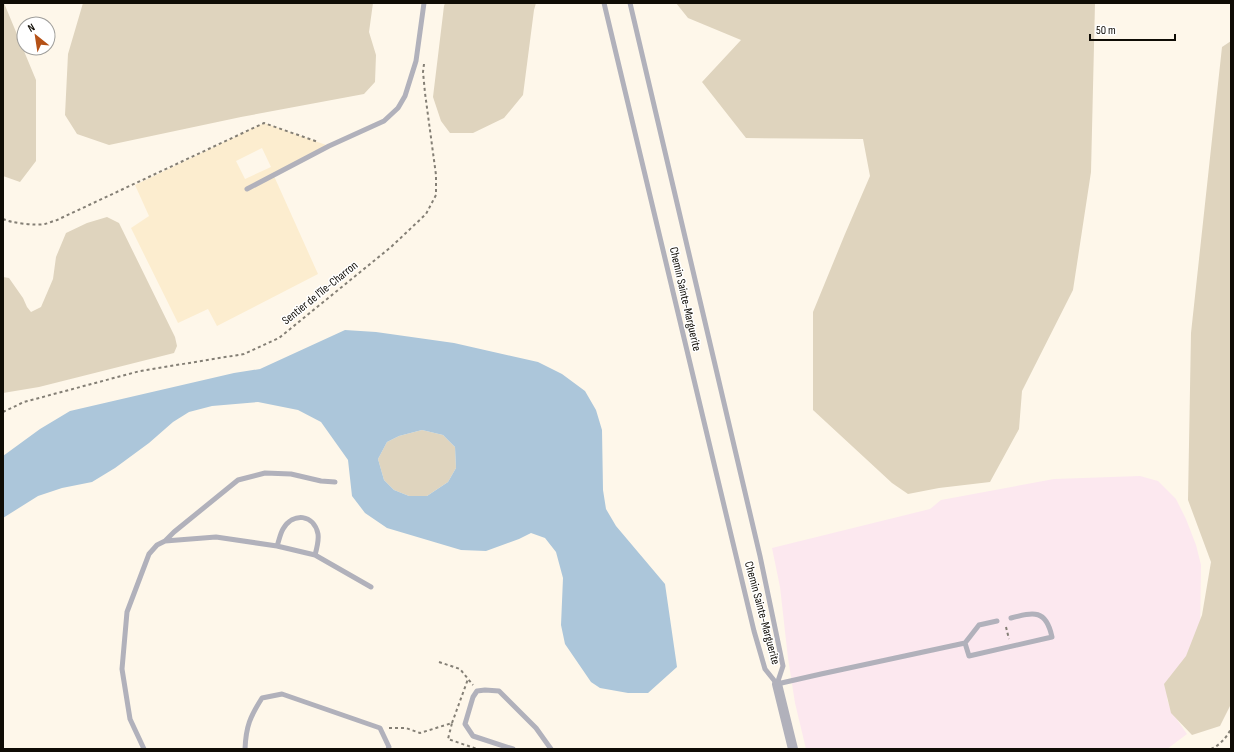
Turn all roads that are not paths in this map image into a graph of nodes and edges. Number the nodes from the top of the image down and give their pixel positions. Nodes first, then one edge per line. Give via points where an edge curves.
1 (424, 3) edge
2 (604, 3) edge
3 (630, 3) edge
4 (248, 189) dead end
5 (335, 482) dead end
6 (165, 541) junction
7 (277, 546) junction
8 (315, 555) junction
9 (371, 587) dead end
10 (1011, 618) dead end
11 (997, 621) dead end
12 (965, 643) junction
13 (777, 684) junction
14 (144, 749) edge
15 (245, 749) edge
16 (388, 749) edge
17 (513, 749) edge
18 (551, 749) edge
19 (793, 749) edge

1 - 4 lane via 416,61 405,96 398,108 384,121 329,146
2 - 13 lane, Chemin Sainte-Marguerite via 754,631 765,669
3 - 13 lane, Chemin Sainte-Marguerite via 775,624 783,666
5 - 6 lane via 265,472 238,480
6 - 7 lane via 216,537
6 - 14 lane via 149,554 127,612 122,669 130,719
7 - 8 lane
7 - 8 lane via 286,525 294,519 303,517 316,527 318,543
8 - 9 lane
10 - 12 lane via 1035,613 1046,620 1052,637 969,656
11 - 12 lane via 979,625
12 - 13 lane
13 - 19 street
15 - 16 lane via 245,734 251,715 262,698 282,694 380,728
17 - 18 lane via 473,736 465,724 477,691 500,692 536,728

